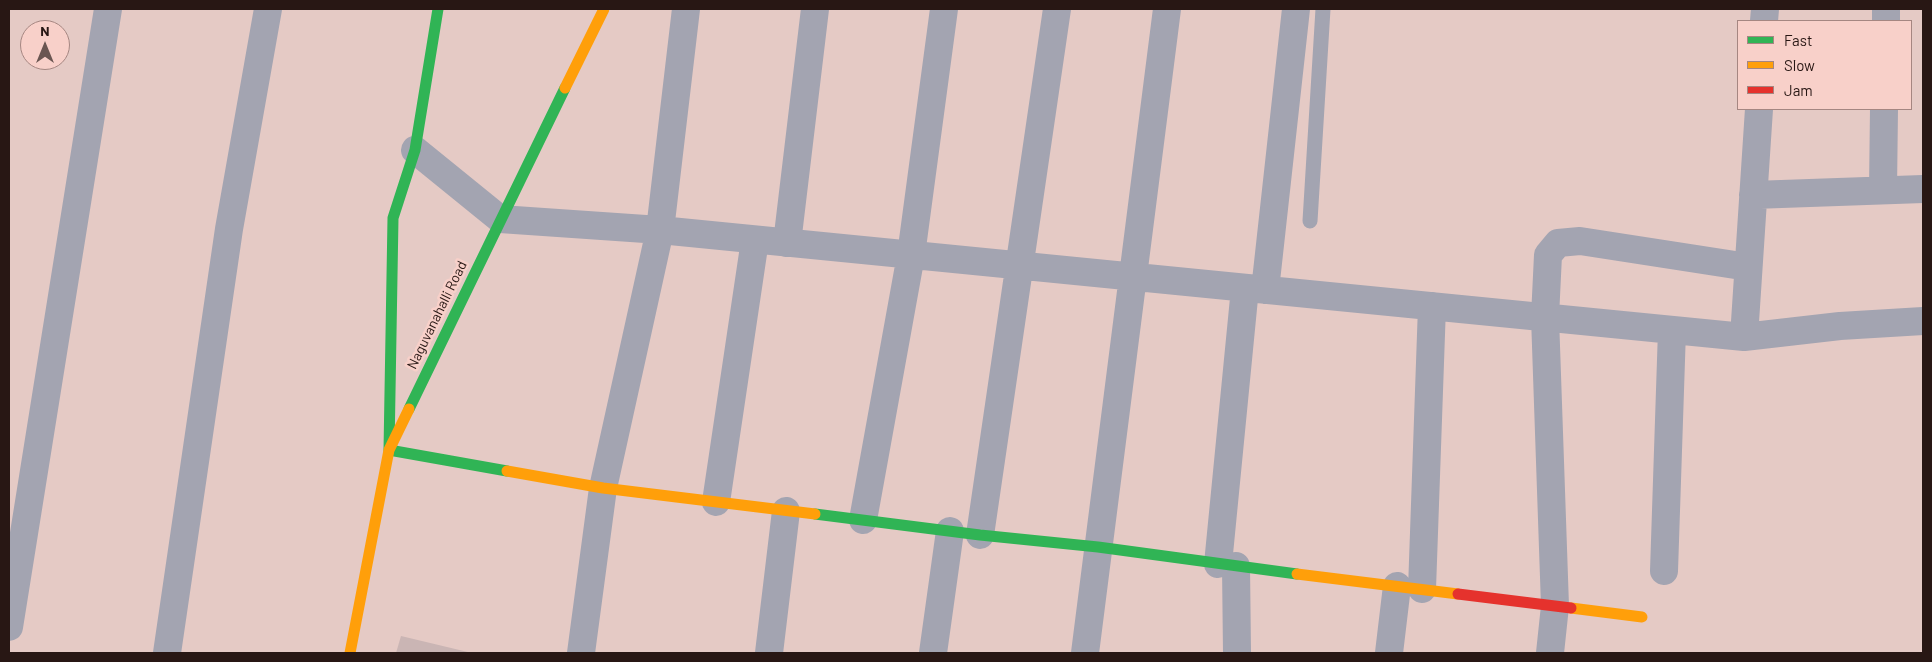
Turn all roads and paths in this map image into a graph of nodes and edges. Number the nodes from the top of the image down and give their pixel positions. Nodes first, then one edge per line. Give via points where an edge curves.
1 (108, 9) edge
2 (268, 9) edge
3 (438, 9) edge
4 (604, 9) edge
5 (686, 9) edge
6 (816, 9) edge
7 (944, 9) edge
8 (1057, 9) edge
9 (1168, 9) edge
10 (1296, 9) edge
11 (1323, 9) edge
12 (1759, 110) edge
13 (1884, 110) edge
14 (415, 150) junction
15 (1923, 189) edge
16 (1883, 190) junction
17 (1753, 194) junction
18 (500, 219) junction
19 (1310, 221) dead end
20 (660, 230) junction
21 (755, 240) junction
22 (787, 243) junction
23 (912, 255) junction
24 (1018, 266) junction
25 (1748, 267) junction
26 (1134, 277) junction
27 (1255, 289) junction
28 (1432, 306) junction
29 (1545, 317) junction
30 (1923, 322) edge
31 (1672, 330) junction
32 (1744, 336) junction
33 (388, 450) junction
34 (603, 488) junction
35 (716, 502) junction
36 (786, 510) junction
37 (864, 520) junction
38 (950, 531) junction
39 (980, 535) junction
40 (1098, 547) junction
41 (1227, 565) junction
42 (1664, 571) dead end
43 (1409, 588) junction
44 (1555, 606) junction
45 (1642, 618) dead end
46 (9, 627) edge
47 (167, 653) edge
48 (350, 653) edge
49 (580, 653) edge
50 (769, 653) edge
51 (933, 653) edge
52 (1085, 653) edge
53 (1237, 653) edge
54 (1389, 653) edge
55 (1550, 653) edge

1 - 46 street
2 - 47 street via 229,228
3 - 14 street
4 - 18 street, Naguvanahalli Road
5 - 20 street
6 - 22 street
7 - 23 street
8 - 24 street
9 - 26 street
10 - 27 street
11 - 19 lane
12 - 17 street
13 - 16 street
14 - 18 street
14 - 33 street via 393,218
15 - 16 street
16 - 17 street
17 - 25 street
18 - 20 street
18 - 33 street, Naguvanahalli Road
20 - 21 street
20 - 34 street
21 - 22 street
21 - 35 street
22 - 23 street
23 - 24 street
23 - 37 street
24 - 26 street
24 - 39 street
25 - 29 street via 1580,241 1558,243 1548,255
25 - 32 street
26 - 27 street
26 - 40 street
27 - 28 street
27 - 41 street
28 - 29 street
28 - 43 street
29 - 31 street
29 - 44 street
30 - 32 street
31 - 32 street
31 - 42 street
33 - 34 street
33 - 48 street, Naguvanahalli Road
34 - 35 street
34 - 49 street
35 - 36 street
36 - 37 street
36 - 50 street
37 - 38 street
38 - 39 street
38 - 51 street
39 - 40 street
40 - 41 street
40 - 52 street
41 - 43 street
41 - 53 street
43 - 44 street
43 - 54 street
44 - 45 street
44 - 55 street

